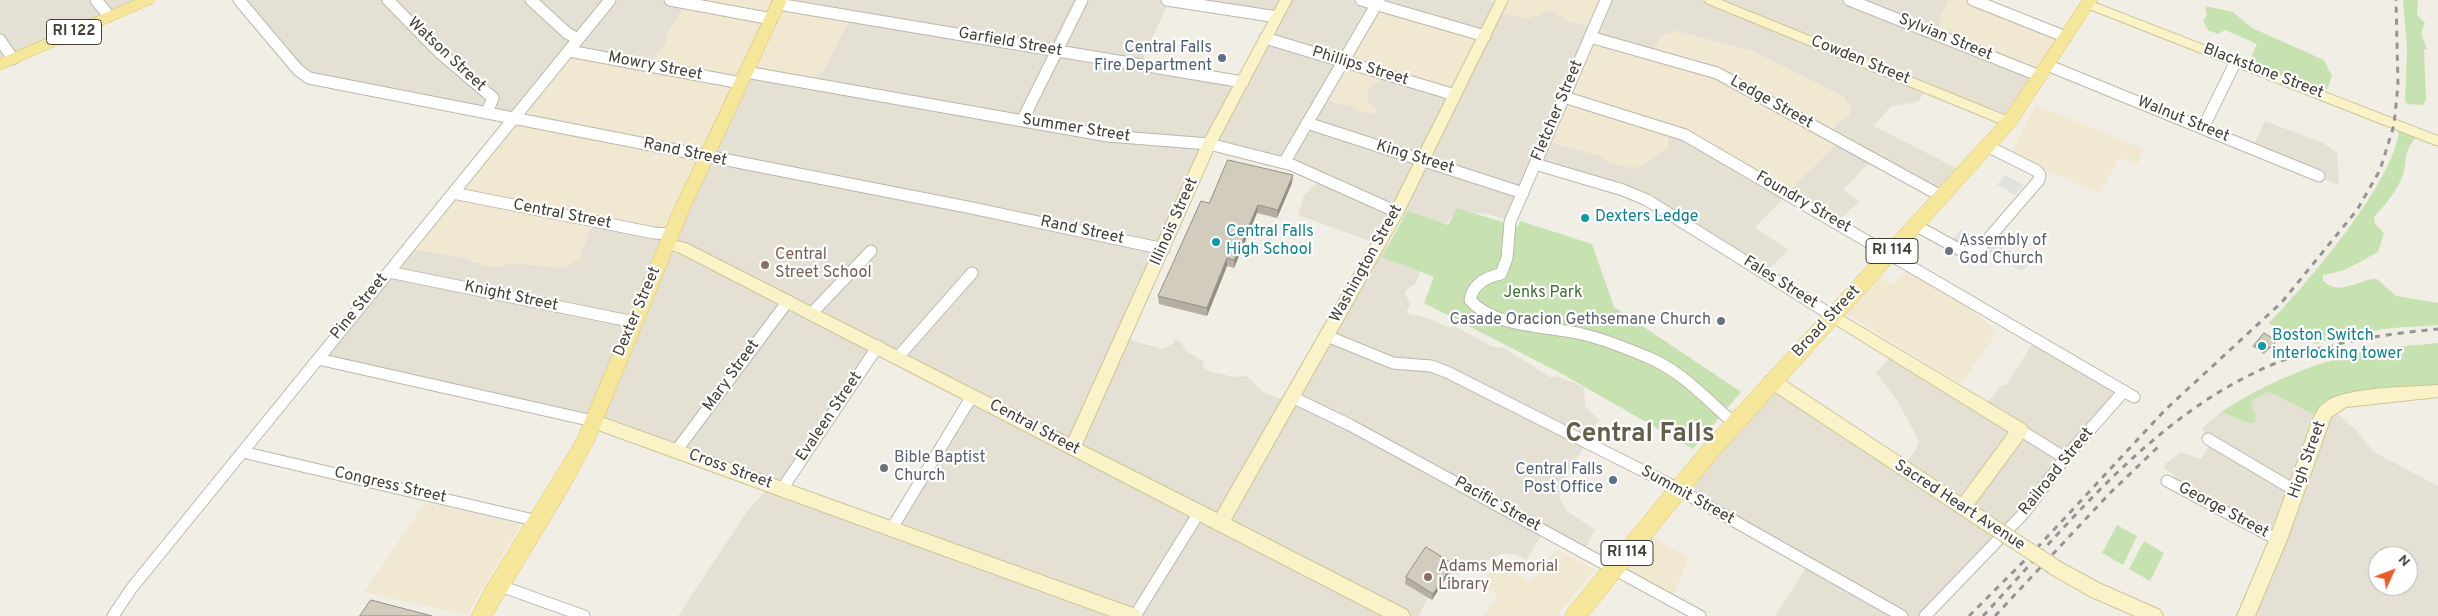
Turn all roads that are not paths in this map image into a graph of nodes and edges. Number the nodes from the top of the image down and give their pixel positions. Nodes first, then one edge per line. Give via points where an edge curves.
1 (96, 0) edge
2 (148, 0) edge
3 (239, 0) edge
4 (388, 0) edge
5 (531, 0) edge
6 (610, 0) edge
7 (670, 0) edge
8 (1082, 0) edge
9 (1167, 0) edge
10 (1286, 0) edge
11 (1361, 0) edge
12 (1502, 0) edge
13 (1606, 0) edge
14 (1710, 0) edge
15 (1850, 0) edge
16 (1973, 0) edge
17 (686, 1) edge
18 (1378, 2) edge
19 (2089, 2) edge
20 (777, 8) edge
21 (109, 16) junction
22 (1277, 17) junction
23 (1485, 36) junction
24 (1590, 37) junction
25 (2066, 37) junction
26 (1265, 38) junction
27 (578, 39) junction
28 (0, 40) edge
29 (569, 50) junction
30 (1058, 51) junction
31 (6, 62) edge
32 (1344, 62) junction
33 (2236, 62) junction
34 (2044, 71) junction
35 (744, 78) junction
36 (1242, 82) junction
37 (1455, 95) junction
38 (1564, 97) junction
39 (487, 112) junction
40 (514, 117) junction
41 (1022, 121) junction
42 (2009, 122) junction
43 (1307, 123) junction
44 (2203, 128) junction
45 (2438, 141) edge
46 (1209, 144) junction
47 (1987, 146) junction
48 (706, 157) junction
49 (1423, 160) junction
50 (1284, 163) junction
51 (1535, 164) junction
52 (2319, 176) dead end
53 (453, 193) junction
54 (1523, 193) junction
55 (1941, 196) junction
56 (1397, 212) junction
57 (1915, 225) junction
58 (669, 239) junction
59 (1164, 249) junction
60 (871, 251) dead end
61 (1890, 254) junction
62 (389, 272) junction
63 (972, 273) dead end
64 (788, 301) junction
65 (812, 313) junction
66 (1833, 316) junction
67 (634, 322) junction
68 (1327, 336) junction
69 (878, 346) junction
70 (898, 357) junction
71 (318, 359) junction
72 (1772, 381) junction
73 (2438, 391) edge
74 (2129, 394) joint
75 (972, 396) junction
76 (1292, 397) junction
77 (594, 421) junction
78 (1735, 424) junction
79 (2020, 430) junction
80 (2208, 439) dead end
81 (1073, 448) junction
82 (676, 451) junction
83 (242, 452) junction
84 (2065, 458) junction
85 (2167, 481) dead end
86 (782, 489) junction
87 (1679, 490) junction
88 (2296, 491) junction
89 (1963, 507) junction
90 (1200, 512) junction
91 (538, 521) junction
92 (1220, 522) junction
93 (892, 528) junction
94 (2278, 540) junction
95 (1613, 569) junction
96 (498, 584) junction
97 (113, 616) edge
98 (481, 616) edge
99 (584, 616) edge
100 (1134, 616) edge
101 (1401, 616) edge
102 (1575, 616) edge
103 (1700, 616) edge
104 (1902, 616) edge
105 (1925, 616) edge
106 (2154, 616) edge
107 (2246, 616) edge

1 - 21 street
2 - 21 main road, RI 122
3 - 39 street, Rand Street via 303,75
4 - 39 street, Watson Street via 438,51 493,98
5 - 27 street
6 - 27 street, Pine Street
7 - 17 street, Garfield Street
8 - 30 street
9 - 22 street
10 - 22 street, Illinois Street
11 - 18 street
12 - 23 street, Washington Street
13 - 24 street, Fletcher Street
14 - 42 street, Cowden Street
15 - 34 street, Sylvian Street
16 - 25 street
17 - 20 street, Garfield Street
18 - 23 street
18 - 32 street
19 - 25 main road, Broad Street / RI 114
19 - 33 street, Blackstone Street
20 - 30 street, Garfield Street
20 - 35 main road, Dexter Street
21 - 31 main road, RI 122
22 - 26 street, Illinois Street
23 - 37 street, Washington Street
24 - 38 street, Fletcher Street
24 - 55 street, Ledge Street via 1717,73
25 - 34 main road, Broad Street / RI 114
26 - 32 street, Phillips Street
26 - 36 street, Illinois Street
27 - 29 street, Pine Street
28 - 31 street
29 - 35 street, Mowry Street
29 - 40 street, Pine Street
30 - 36 street, Garfield Street
30 - 41 street
32 - 37 street, Phillips Street
32 - 43 street
33 - 44 street
33 - 45 street, Blackstone Street
34 - 42 main road, Broad Street / RI 114
34 - 44 street, Walnut Street
35 - 41 street, Summer Street
35 - 48 main road, Dexter Street
36 - 46 street, Illinois Street
37 - 49 street, Washington Street
38 - 51 street, Fletcher Street
38 - 61 street, Foundry Street via 1679,132
39 - 40 street, Rand Street
40 - 48 street, Rand Street
40 - 53 street, Pine Street
41 - 46 street, Summer Street via 1116,136
42 - 47 main road, Broad Street / RI 114
43 - 49 street, King Street
43 - 50 street
44 - 52 street, Walnut Street
46 - 50 street, Summer Street
46 - 59 street, Illinois Street
47 - 55 main road, Broad Street / RI 114
47 - 57 street via 2040,175 1976,253 1964,252
48 - 58 main road, Dexter Street
48 - 59 street, Rand Street
49 - 54 street, King Street
49 - 56 street, Washington Street
50 - 56 street, Summer Street
51 - 54 street, Fletcher Street
51 - 66 street, Fales Street via 1647,200
53 - 58 street, Central Street via 654,233
53 - 62 street, Pine Street
54 - 78 street, Fletcher Street via 1508,229 1510,247 1507,262 1501,274 1486,278 1473,288 1472,304 1519,325 1582,334 1648,357 1671,369
55 - 57 main road, Broad Street / RI 114
56 - 68 street, Washington Street
57 - 61 main road, Broad Street / RI 114
58 - 64 street, Central Street
58 - 67 main road, Dexter Street
59 - 81 street, Illinois Street
60 - 65 street
61 - 66 main road, Broad Street / RI 114
61 - 74 street, Foundry Street
62 - 67 street, Knight Street
62 - 71 street, Pine Street
63 - 70 street
64 - 65 street, Central Street
64 - 82 street, Mary Street
65 - 69 street, Central Street
66 - 72 main road, Broad Street / RI 114
66 - 79 street, Fales Street
67 - 77 main road, Dexter Street
68 - 76 street, Washington Street
68 - 87 street, Summit Street via 1393,363 1430,366 1447,372
69 - 70 street, Central Street
69 - 86 street, Evaleen Street
70 - 75 street, Central Street
71 - 77 street, Cross Street
71 - 83 street, Pine Street
72 - 78 main road, Broad Street / RI 114
72 - 89 street, Sacred Heart Avenue
73 - 88 street, High Street via 2346,400 2331,405 2321,419
74 - 84 street, Railroad Street
75 - 81 street, Central Street
75 - 93 street
76 - 92 street, Washington Street
76 - 95 street, Pacific Street via 1344,422
77 - 82 street, Cross Street
77 - 91 main road, Dexter Street via 576,459
78 - 87 main road, Broad Street / RI 114
79 - 84 street, Fales Street
79 - 89 street
80 - 88 street
81 - 90 street, Central Street
82 - 86 street, Cross Street
83 - 91 street, Congress Street
83 - 97 street, Pine Street via 131,589
84 - 105 street, Railroad Street via 2025,512
85 - 94 street, George Street
86 - 93 street, Cross Street
87 - 95 main road, Broad Street / RI 114
87 - 104 street, Summit Street
88 - 94 street, High Street
89 - 106 street, Sacred Heart Avenue, bridge via 2053,566
90 - 92 street, Central Street
90 - 100 street
91 - 96 main road, Dexter Street
92 - 101 street, Central Street
93 - 100 street, Cross Street
94 - 107 street, High Street
95 - 102 main road, Broad Street / RI 114
95 - 103 street, Pacific Street
96 - 98 main road, Dexter Street
96 - 99 street

